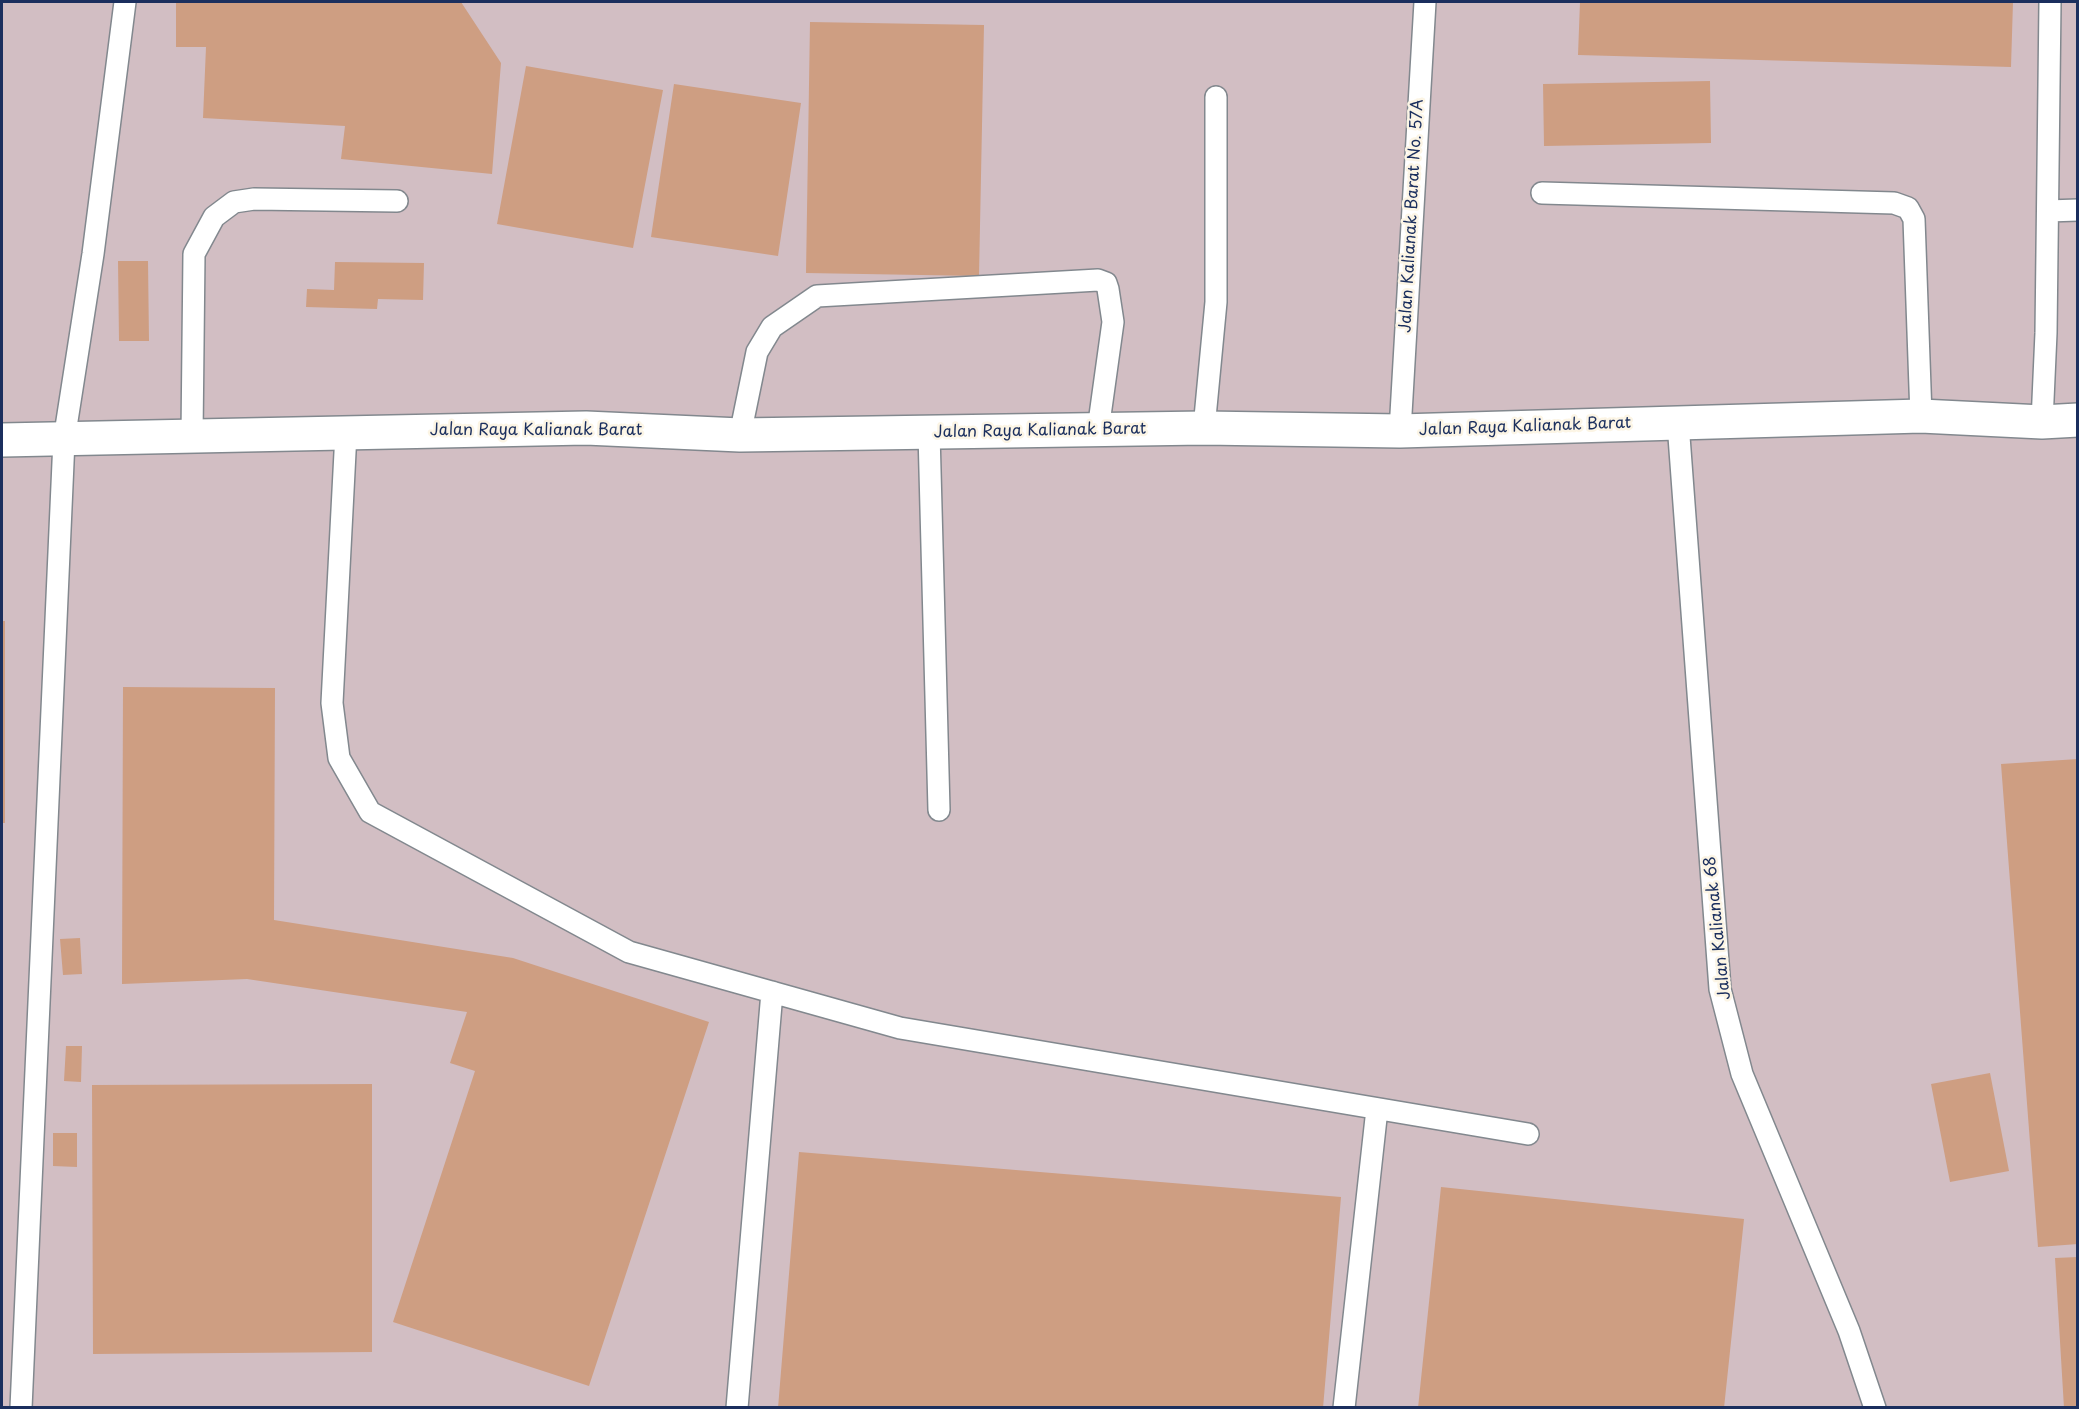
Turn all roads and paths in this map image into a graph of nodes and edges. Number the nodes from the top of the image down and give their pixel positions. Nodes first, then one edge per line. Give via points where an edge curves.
1 (125, 2) edge
2 (1425, 2) edge
3 (2050, 2) edge
4 (1216, 97) dead end
5 (1542, 193) dead end
6 (397, 201) dead end
7 (2078, 210) edge
8 (2048, 211) junction
9 (1921, 416) junction
10 (2078, 420) edge
11 (2042, 422) junction
12 (1678, 423) junction
13 (1204, 428) junction
14 (1098, 430) junction
15 (1400, 431) junction
16 (346, 433) junction
17 (929, 433) junction
18 (192, 435) junction
19 (740, 435) junction
20 (2, 440) edge
21 (64, 440) junction
22 (939, 810) dead end
23 (772, 992) junction
24 (1377, 1109) junction
25 (1528, 1134) dead end
26 (21, 1407) edge
27 (737, 1407) edge
28 (1344, 1407) edge
29 (1875, 1407) edge

1 - 21 lane via 93,255
2 - 15 lane, Jalan Kalianak Barat No. 57A
3 - 8 lane
4 - 13 lane via 1216,302
5 - 9 lane via 1893,203 1908,208 1914,219
6 - 18 lane via 254,199 234,202 214,216 194,254
7 - 8 lane
8 - 11 lane
9 - 11 highway, Jalan Raya Kalianak Barat
9 - 12 highway, Jalan Raya Kalianak Barat
10 - 11 highway, Jalan Raya Kalianak Barat
12 - 15 highway, Jalan Raya Kalianak Barat
12 - 29 lane, Jalan Kalianak 68 via 1720,988 1742,1074 1849,1331
13 - 14 highway, Jalan Raya Kalianak Barat
13 - 15 highway, Jalan Raya Kalianak Barat
14 - 17 highway, Jalan Raya Kalianak Barat
14 - 19 lane via 1113,322 1106,283 1098,280 817,296 772,327 757,352
16 - 18 highway, Jalan Raya Kalianak Barat
16 - 19 highway, Jalan Raya Kalianak Barat via 586,428
16 - 23 lane via 332,703 339,758 370,812 628,952
17 - 19 highway, Jalan Raya Kalianak Barat
17 - 22 lane
18 - 21 highway, Jalan Raya Kalianak Barat
20 - 21 highway, Jalan Raya Kalianak Barat
21 - 26 lane
23 - 24 lane via 900,1028
23 - 27 lane
24 - 25 lane
24 - 28 lane

